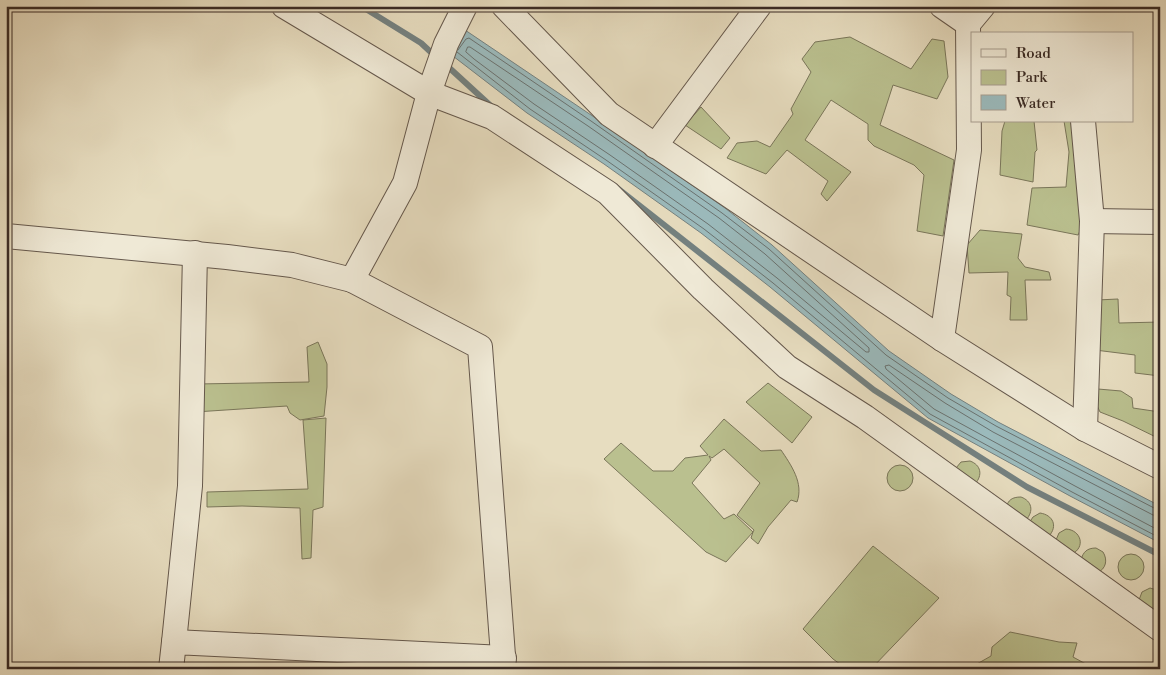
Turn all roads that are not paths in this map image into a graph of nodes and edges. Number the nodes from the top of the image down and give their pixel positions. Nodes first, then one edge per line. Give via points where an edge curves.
1 (284, 6) edge
2 (504, 6) edge
3 (759, 6) edge
4 (942, 6) edge
5 (462, 12) edge
6 (975, 15) edge
7 (974, 32) edge
8 (429, 93) junction
9 (971, 105) edge
10 (1083, 122) edge
11 (655, 146) junction
12 (1092, 221) junction
13 (1160, 222) edge
14 (6, 236) edge
15 (195, 253) junction
16 (352, 280) junction
17 (942, 339) junction
18 (1085, 429) junction
19 (1160, 467) edge
20 (1160, 629) edge
21 (174, 642) junction
22 (504, 663) edge
23 (171, 669) edge

1 - 8 street
2 - 11 street via 609,114
3 - 11 street
4 - 6 street
5 - 8 street via 446,44
6 - 7 street
8 - 16 street via 405,183
8 - 20 street via 492,118 608,194 787,367 865,417
9 - 17 street via 969,150
10 - 12 street
11 - 17 street
12 - 13 street
12 - 18 street
14 - 15 street
15 - 16 street via 292,265
15 - 21 street via 190,486
16 - 22 street via 480,347
17 - 18 street
18 - 19 street
21 - 22 street
21 - 23 street

